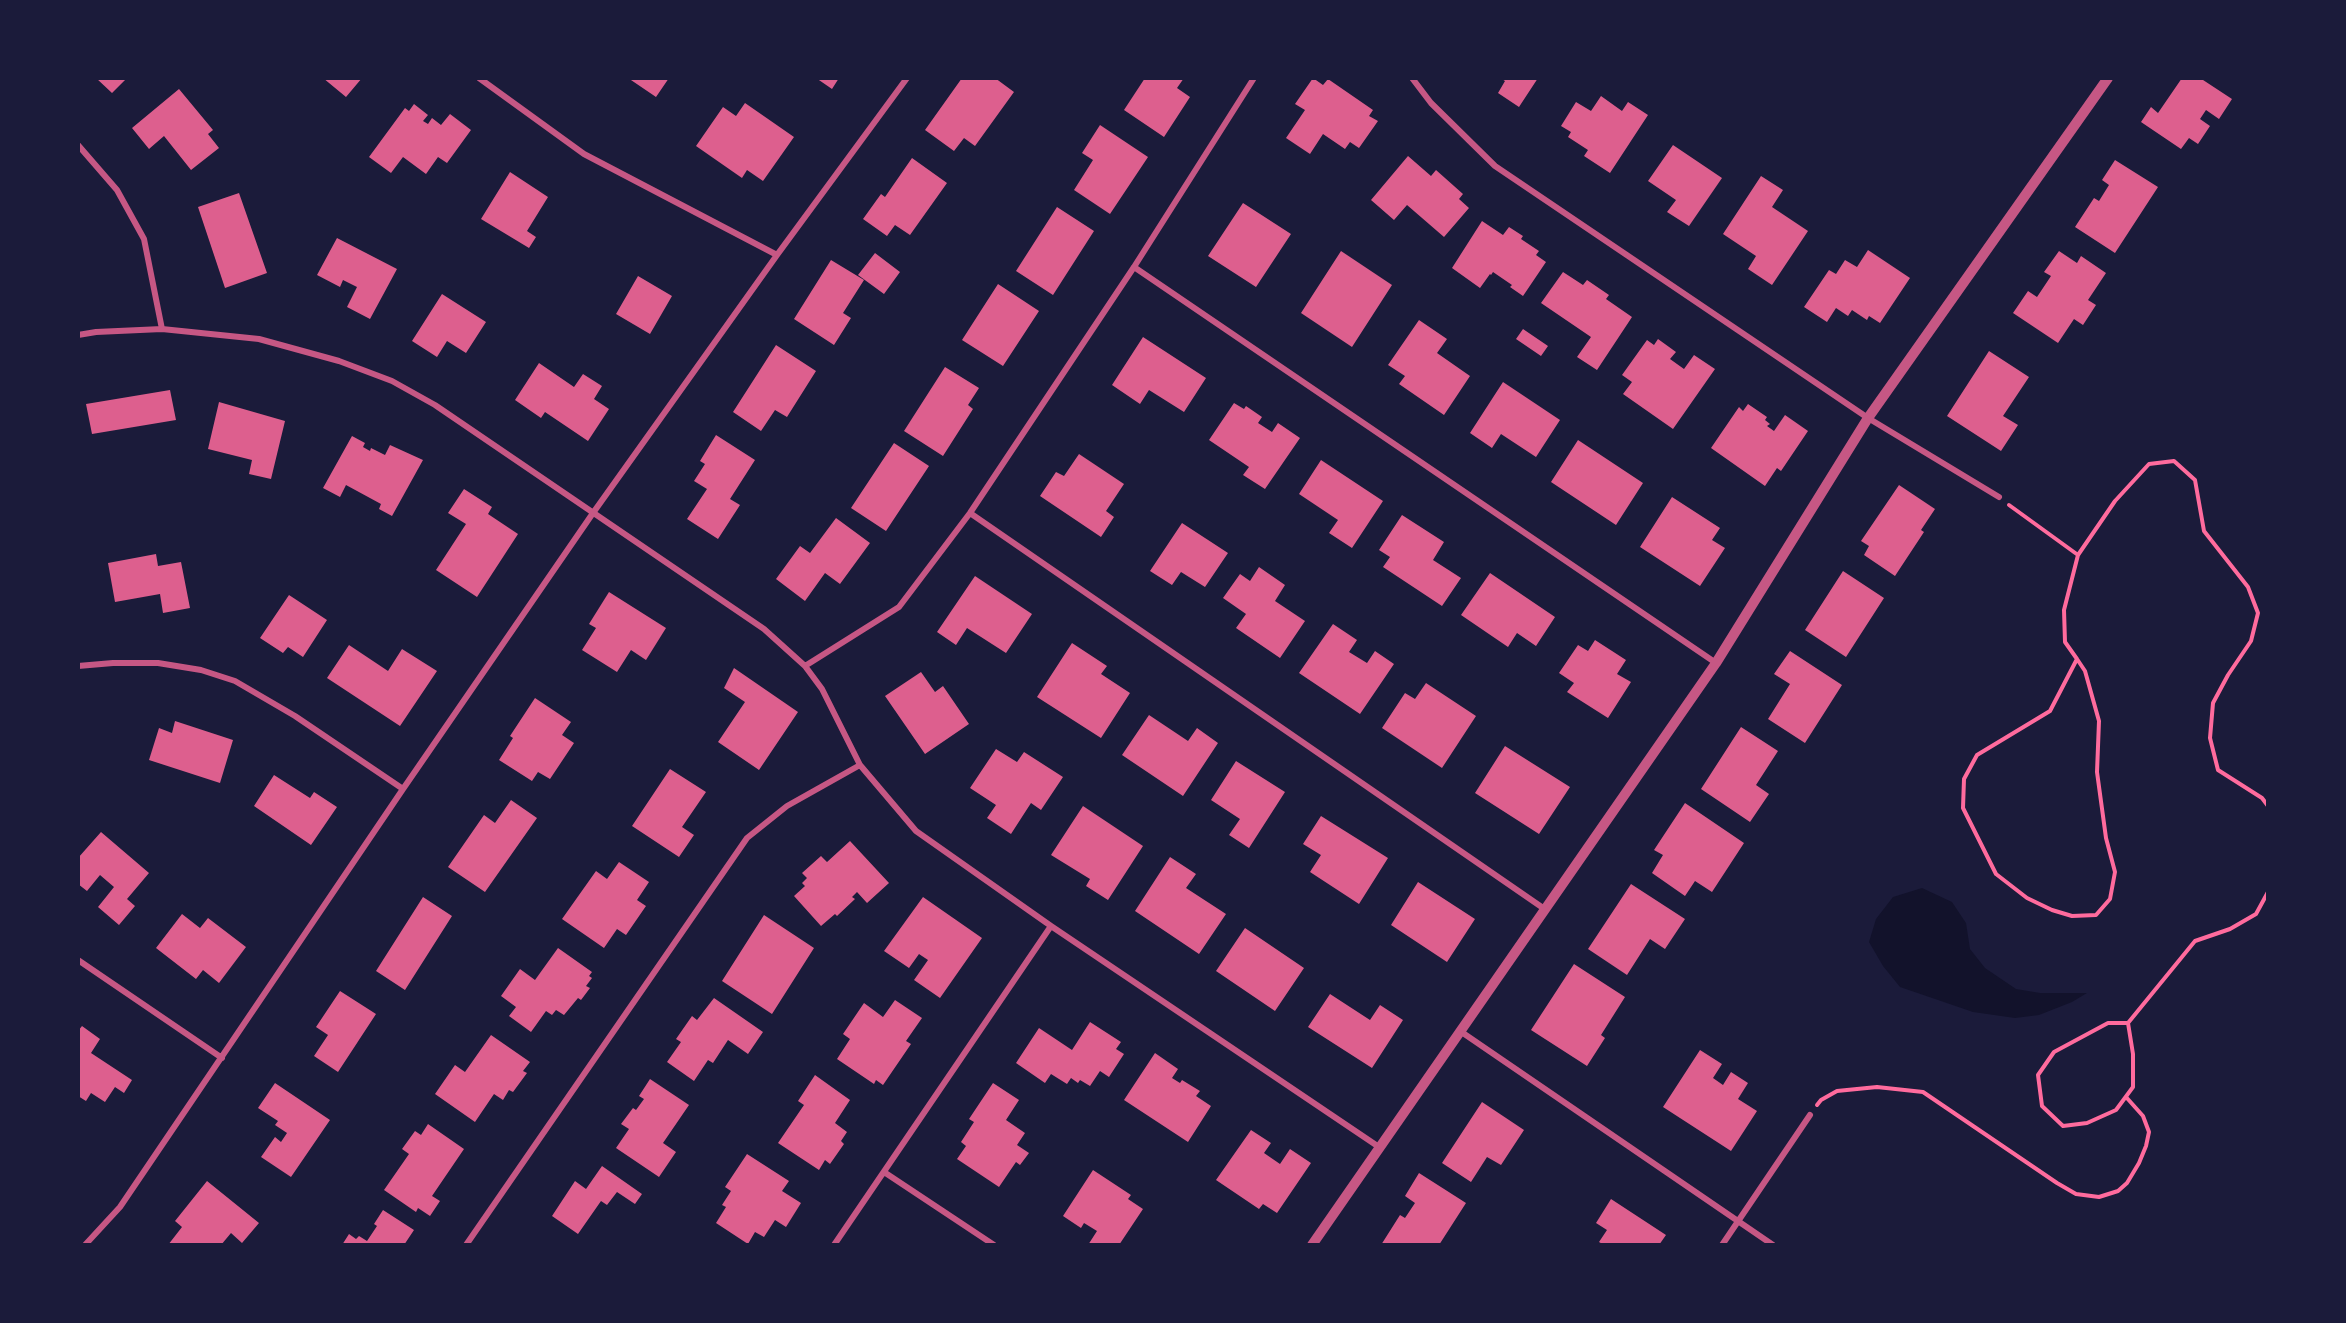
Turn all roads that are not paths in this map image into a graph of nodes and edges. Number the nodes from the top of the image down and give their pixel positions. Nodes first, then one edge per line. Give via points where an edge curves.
1 (479, 78) edge
2 (907, 78) edge
3 (1254, 78) edge
4 (1412, 78) edge
5 (2108, 78) edge
6 (78, 145) edge
7 (777, 255) junction
8 (1134, 267) junction
9 (162, 328) junction
10 (78, 335) edge
11 (1868, 418) junction
12 (1999, 497) road end
13 (593, 513) junction
14 (970, 513) junction
15 (1716, 663) junction
16 (78, 666) edge
17 (805, 666) junction
18 (860, 765) junction
19 (403, 789) junction
20 (1546, 910) junction
21 (1051, 926) junction
22 (78, 960) edge
23 (1460, 1031) junction
24 (222, 1058) junction
25 (1810, 1115) road end
26 (1378, 1147) junction
27 (884, 1172) junction
28 (1738, 1221) junction
29 (85, 1245) edge
30 (466, 1245) edge
31 (834, 1245) edge
32 (994, 1245) edge
33 (1312, 1245) edge
34 (1722, 1245) edge
35 (1773, 1245) edge

1 - 7 street via 584,154
2 - 7 street
3 - 8 street
4 - 11 street via 1431,103 1496,166
5 - 11 street
6 - 9 street via 117,190 144,239
7 - 13 street
8 - 14 street
8 - 15 street
9 - 10 street
9 - 13 street via 259,339 339,361 392,381 435,405
11 - 12 street
11 - 15 street
13 - 17 street via 764,629
13 - 19 street
14 - 17 street via 899,607
14 - 20 street
15 - 20 street
16 - 19 street via 158,663 235,681 295,716
17 - 18 street via 822,689
18 - 21 street via 915,831
18 - 30 street via 787,806 747,838
19 - 24 street
20 - 23 street
21 - 26 street
21 - 27 street
22 - 24 street
23 - 26 street
23 - 28 street
24 - 29 street via 120,1207
25 - 28 street
26 - 33 street
27 - 31 street
27 - 32 street
28 - 34 street
28 - 35 street

